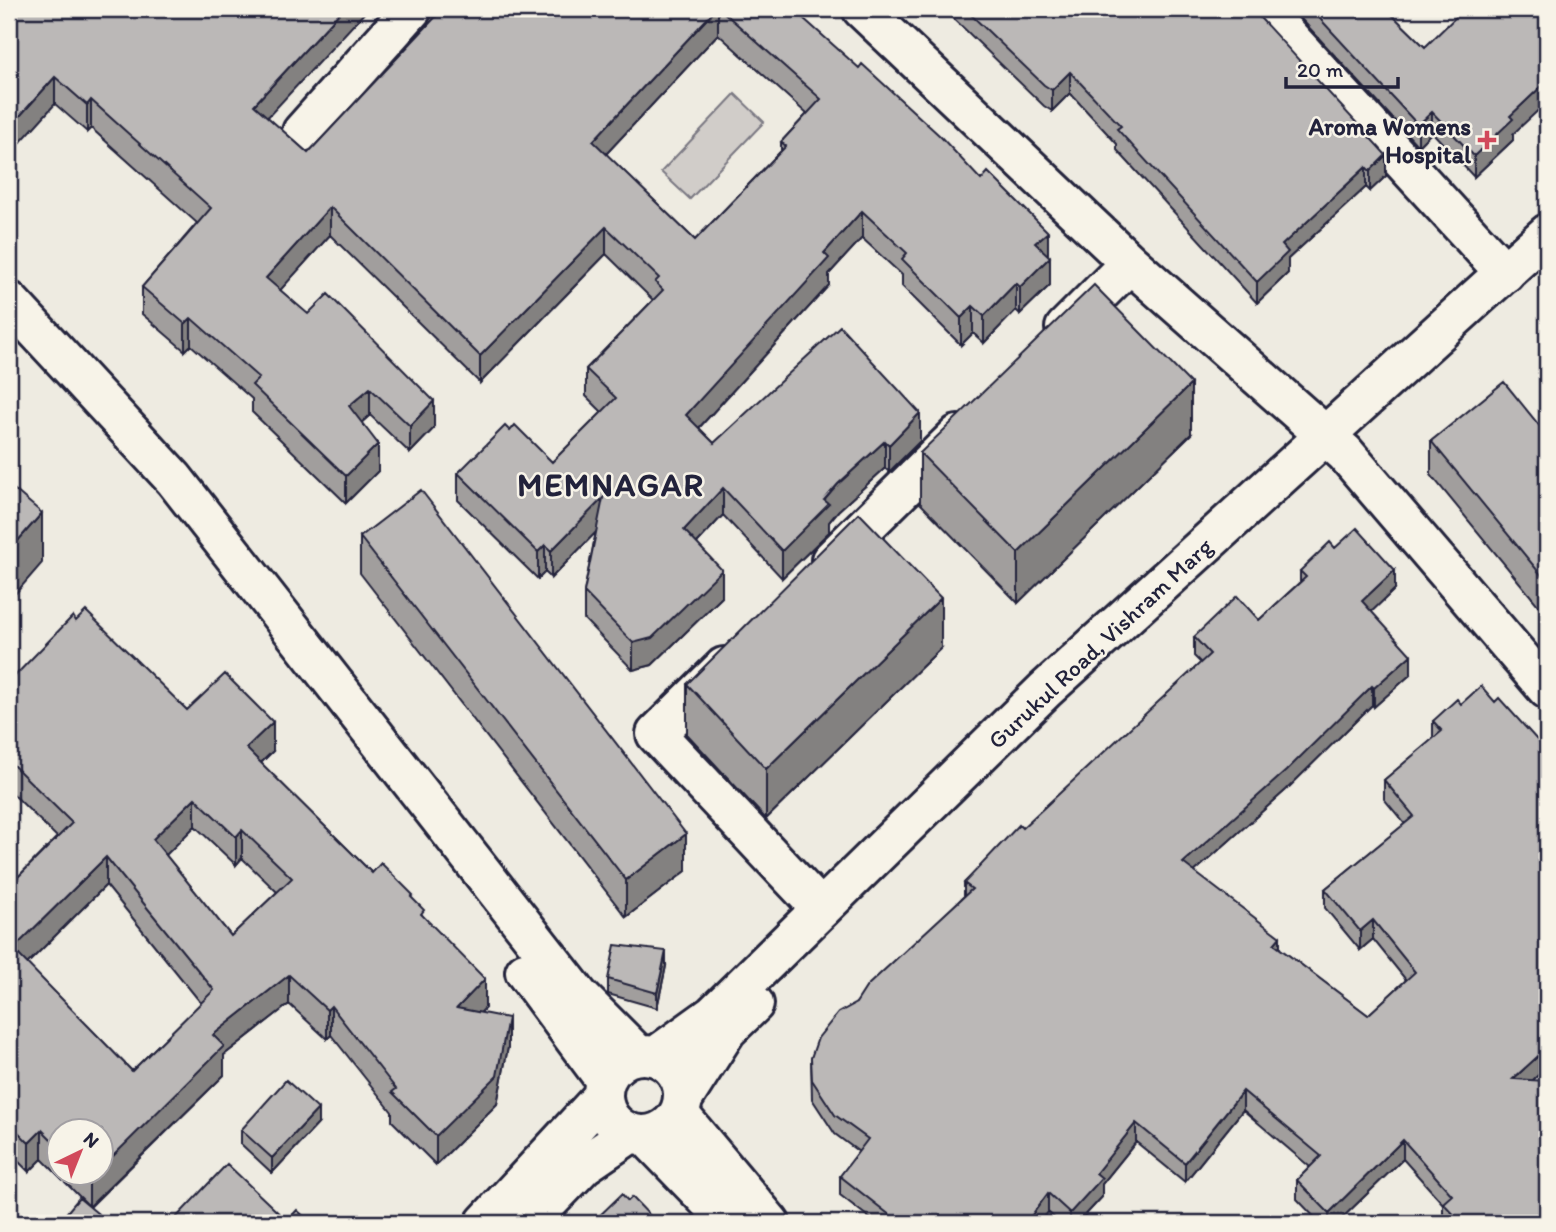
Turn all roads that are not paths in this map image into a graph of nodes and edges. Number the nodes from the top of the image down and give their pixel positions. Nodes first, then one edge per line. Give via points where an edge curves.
1 (412, 9) edge
2 (862, 9) edge
3 (1263, 9) edge
4 (303, 132) dead end
5 (1547, 234) edge
6 (1130, 263) junction
7 (1547, 267) edge
8 (1505, 273) junction
9 (9, 301) edge
10 (9, 341) edge
11 (1042, 352) edge
12 (982, 410) edge
13 (1335, 446) junction
14 (804, 587) edge
15 (745, 646) edge
16 (1547, 689) edge
17 (821, 909) junction
18 (647, 1055) junction
19 (603, 1088) junction
20 (681, 1107) junction
21 (638, 1134) junction
22 (485, 1223) edge
23 (528, 1223) edge
24 (730, 1223) edge
25 (770, 1223) edge

1 - 4 street
2 - 6 street
3 - 8 street
5 - 8 street, Gurukul Road, Vishram Marg
6 - 11 street
6 - 13 street
7 - 13 street, Gurukul Road, Vishram Marg
8 - 13 street, Gurukul Road, Vishram Marg
9 - 18 street via 174,479 579,996
10 - 19 street via 154,496 557,1013
12 - 14 street
13 - 16 street
13 - 17 street, Gurukul Road, Vishram Marg via 1045,690
13 - 20 street, Gurukul Road, Vishram Marg via 1040,724 727,1030
15 - 17 street via 656,734
17 - 18 street, Gurukul Road, Vishram Marg via 713,1015
18 - 19 street via 624,1059 612,1068
18 - 20 street via 678,1074
19 - 21 street via 606,1111 618,1127
19 - 22 street
20 - 21 street via 670,1125
20 - 25 street
21 - 23 street via 583,1165
21 - 24 street

